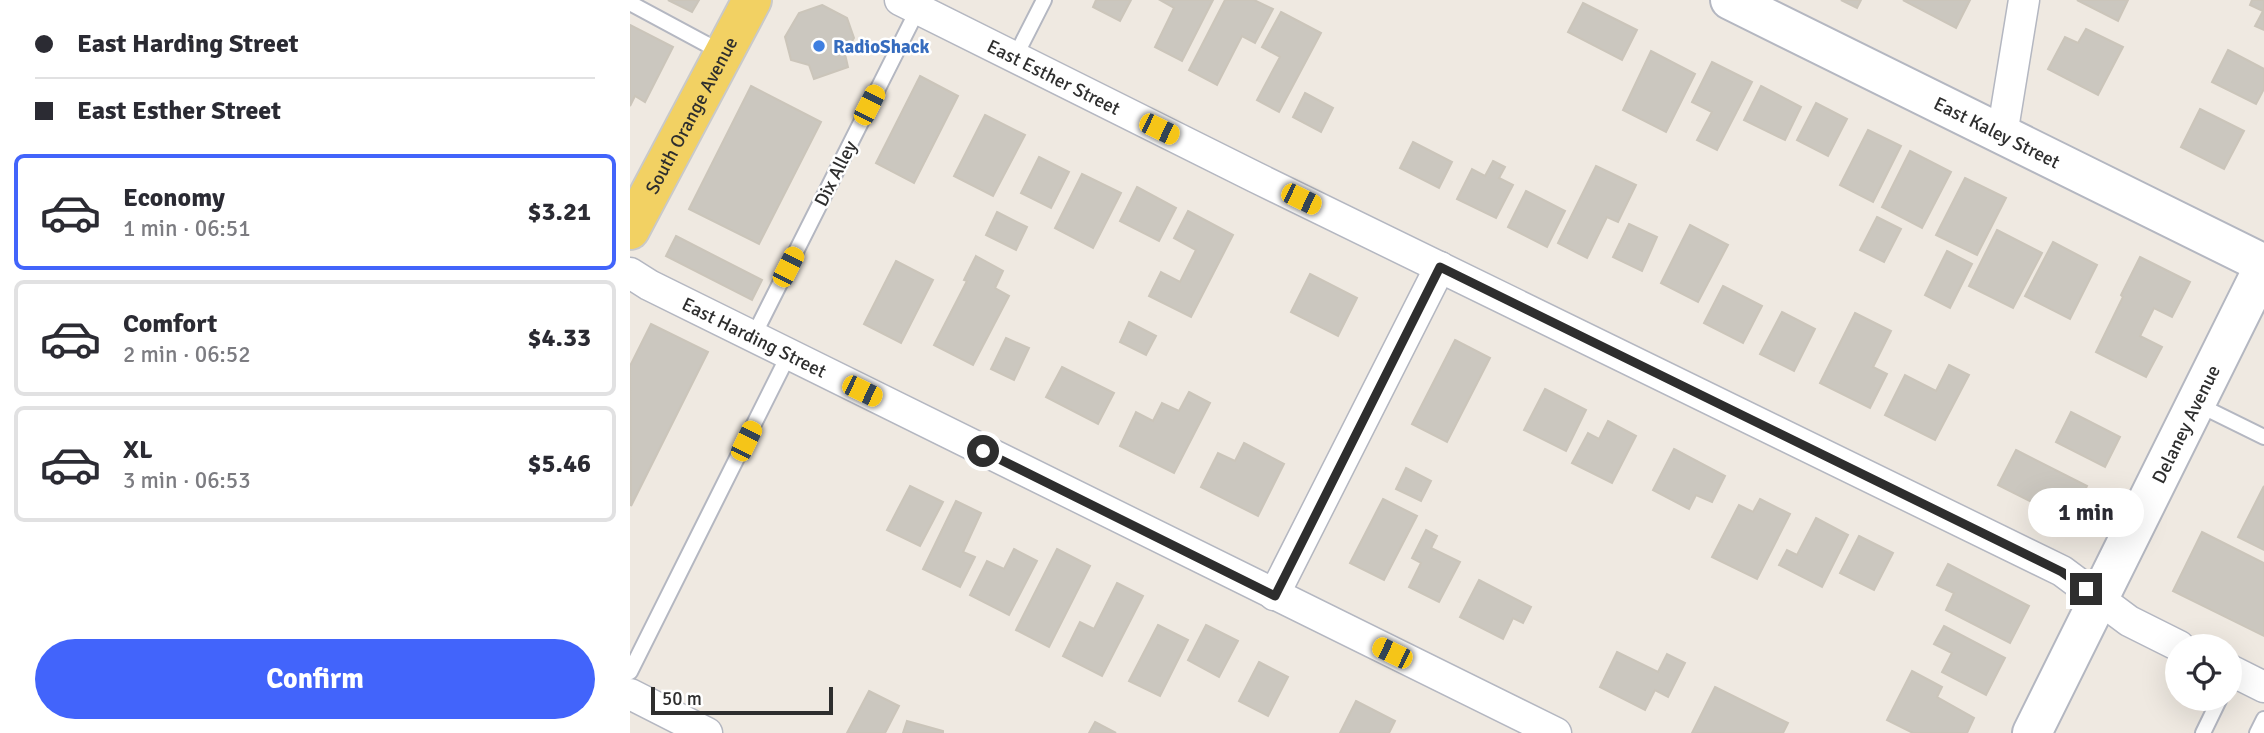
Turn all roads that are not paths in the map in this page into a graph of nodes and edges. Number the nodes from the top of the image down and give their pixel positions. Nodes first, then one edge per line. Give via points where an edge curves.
1 (752, 0) edge
2 (1044, 0) edge
3 (1730, 0) edge
4 (2024, 0) edge
5 (630, 2) edge
6 (909, 4) edge
7 (724, 53) junction
8 (1015, 57) junction
9 (2001, 135) junction
10 (630, 230) edge
11 (2264, 265) edge
12 (1440, 267) junction
13 (630, 273) edge
14 (753, 337) junction
15 (789, 354) junction
16 (2196, 403) junction
17 (2264, 437) edge
18 (1275, 596) junction
19 (2099, 599) junction
20 (2165, 639) edge
21 (630, 672) edge
22 (2242, 683) edge
23 (2264, 687) edge
24 (630, 694) edge
25 (2213, 711) edge
26 (2264, 719) edge
27 (707, 733) edge
28 (1556, 733) edge
29 (2032, 733) edge
30 (2203, 733) edge
31 (2258, 733) edge

1 - 7 main road, South Orange Avenue
2 - 8 lane
3 - 9 street, East Kaley Street
4 - 9 street
5 - 7 lane
6 - 8 street, East Esther Street
6 - 14 lane, Dix Alley
7 - 10 main road, South Orange Avenue
8 - 12 street, East Esther Street
9 - 11 street, East Kaley Street
11 - 16 street, Delaney Avenue
12 - 18 street
12 - 19 street, East Esther Street via 2062,572
13 - 14 street, East Harding Street
14 - 15 street, East Harding Street
15 - 18 street, East Harding Street
15 - 21 lane
16 - 17 lane
16 - 19 street, Delaney Avenue
18 - 28 street, East Harding Street
19 - 20 street, East Esther Street
19 - 29 street, Delaney Avenue
22 - 23 street
24 - 27 street
25 - 30 lane
26 - 31 lane

